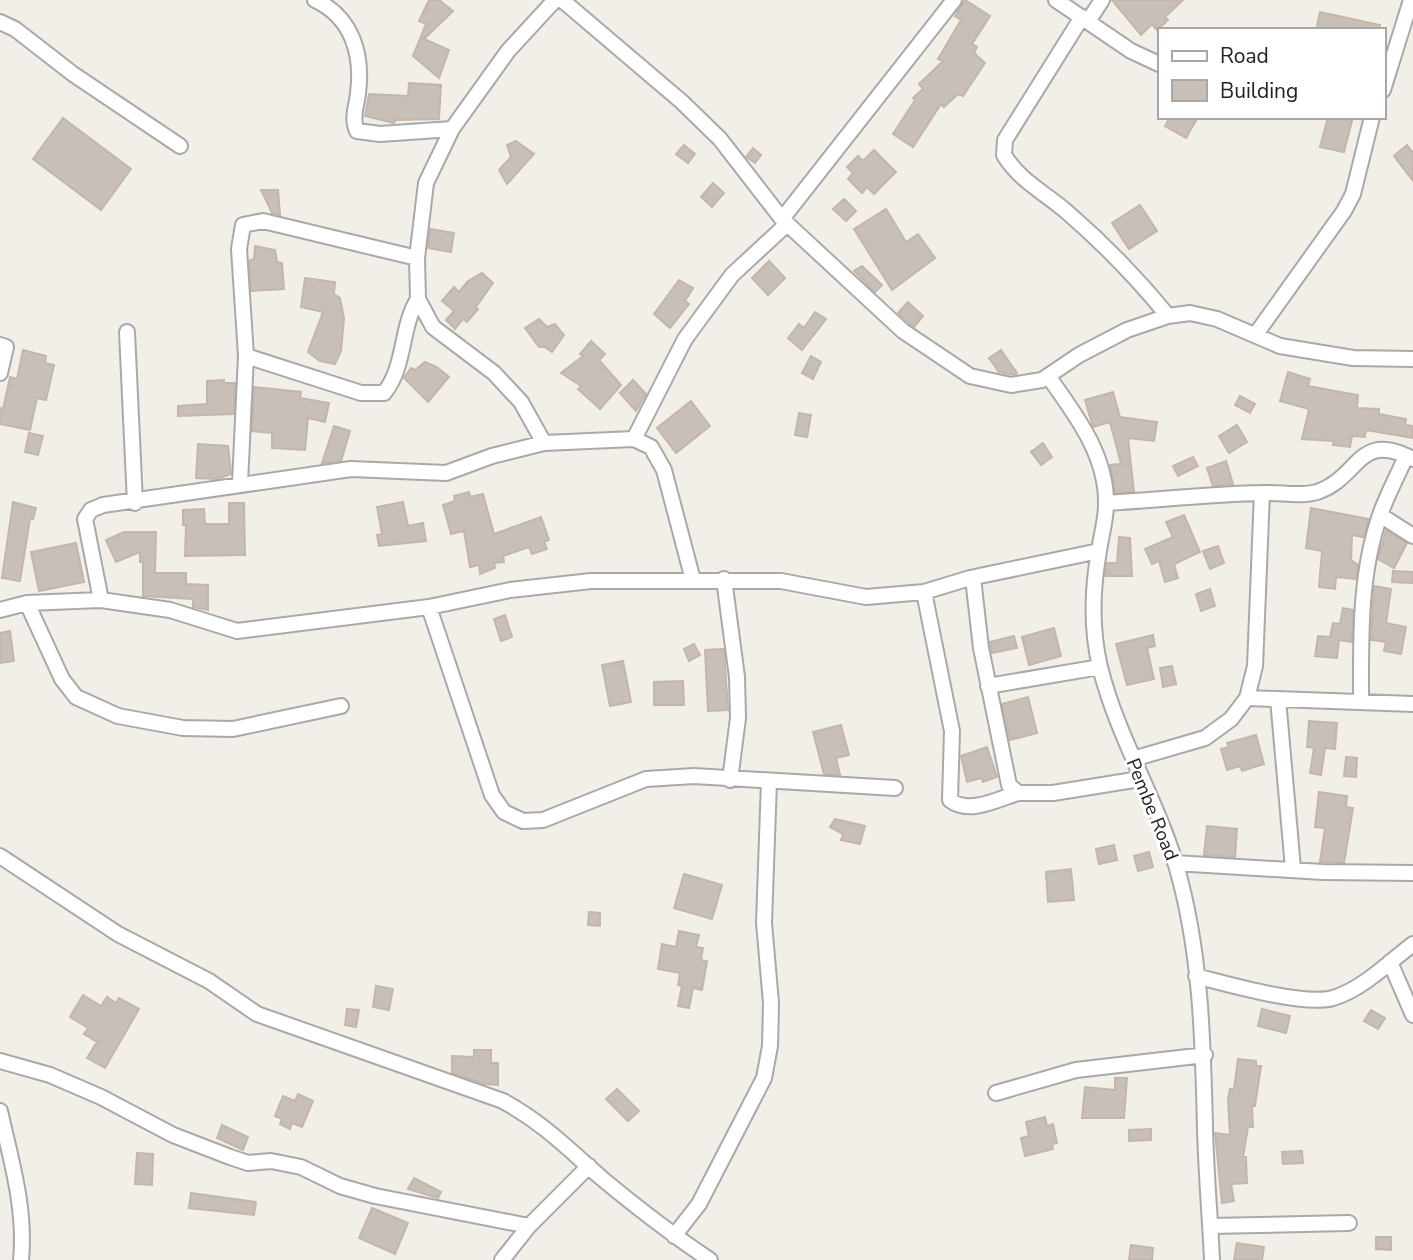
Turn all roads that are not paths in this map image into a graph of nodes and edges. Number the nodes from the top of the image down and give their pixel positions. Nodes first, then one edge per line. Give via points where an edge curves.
1 (315, 0) edge
2 (954, 0) edge
3 (1056, 0) edge
4 (1102, 0) edge
5 (1411, 0) edge
6 (564, 1) edge
7 (1086, 19) junction
8 (0, 22) edge
9 (1158, 64) edge
10 (1385, 84) edge
11 (1372, 119) edge
12 (452, 129) junction
13 (180, 146) dead end
14 (785, 221) junction
15 (417, 258) junction
16 (418, 299) junction
17 (1168, 316) junction
18 (127, 332) dead end
19 (1256, 334) junction
20 (0, 345) edge
21 (246, 356) junction
22 (1413, 359) edge
23 (0, 373) edge
24 (1048, 376) junction
25 (634, 439) junction
26 (544, 443) junction
27 (1410, 458) edge
28 (240, 483) junction
29 (1262, 493) junction
30 (135, 503) junction
31 (1106, 503) junction
32 (1380, 514) junction
33 (1413, 536) edge
34 (1099, 551) junction
35 (973, 578) junction
36 (724, 579) junction
37 (693, 580) junction
38 (924, 592) junction
39 (102, 600) junction
40 (27, 603) junction
41 (429, 607) junction
42 (0, 610) edge
43 (1100, 667) junction
44 (988, 686) junction
45 (1247, 698) junction
46 (1278, 699) junction
47 (1361, 702) junction
48 (1413, 704) edge
49 (341, 706) dead end
50 (1133, 759) junction
51 (1140, 779) junction
52 (730, 780) junction
53 (769, 781) junction
54 (895, 788) dead end
55 (1018, 793) junction
56 (0, 856) edge
57 (1175, 863) junction
58 (1293, 868) junction
59 (1413, 873) edge
60 (1413, 944) edge
61 (1390, 962) junction
62 (1196, 976) junction
63 (1413, 1015) edge
64 (1205, 1055) junction
65 (0, 1061) edge
66 (996, 1093) dead end
67 (0, 1111) edge
68 (589, 1166) junction
69 (1349, 1223) dead end
70 (529, 1226) junction
71 (1210, 1227) junction
72 (674, 1236) junction
73 (22, 1260) edge
74 (502, 1260) edge
75 (710, 1260) edge
76 (1212, 1260) edge

1 - 12 street via 345,23 356,43 360,82 354,117 357,131
2 - 14 street
3 - 7 street
4 - 7 street
5 - 10 street
6 - 12 street via 508,51
6 - 14 street via 710,130
7 - 9 street via 1131,51
7 - 17 street via 1011,130 1004,155 1024,181 1110,250
8 - 13 street
11 - 19 street via 1353,194 1344,211
12 - 15 street via 426,183
14 - 24 street via 903,331 970,376 1011,385
14 - 25 street via 733,275 685,340
15 - 16 street
15 - 21 street via 263,221 243,225 239,249
16 - 21 street via 407,323 398,369 384,393 361,393
16 - 26 street via 433,327 494,373 521,402
17 - 19 street via 1190,313
17 - 24 street via 1127,330
18 - 30 street
19 - 22 street via 1280,346 1353,358
20 - 23 street via 6,347
21 - 28 street
24 - 31 street, Pembe Road via 1079,418 1095,452
25 - 26 street
25 - 37 street via 651,447 664,470
26 - 28 street via 446,473 351,469
27 - 29 street via 1386,449 1372,450 1338,483 1314,493
27 - 32 street
28 - 30 street
29 - 31 street
29 - 45 street via 1257,645
30 - 39 street via 103,505 91,509 85,519
31 - 34 street, Pembe Road
32 - 33 street
32 - 47 street via 1362,607
34 - 35 street
34 - 43 street, Pembe Road via 1093,614
35 - 38 street
35 - 44 street
36 - 37 street
36 - 38 street via 781,581 866,597
36 - 52 street via 737,677 738,718
37 - 41 street via 591,581 510,590
38 - 55 street via 952,731 950,800 974,807
39 - 40 street
39 - 41 street via 170,610 237,631
40 - 42 street
40 - 49 street via 62,679 76,697 118,716 183,728 233,729
41 - 52 street via 492,795 504,812 523,821 543,820 646,779 694,776
43 - 44 street
43 - 50 street, Pembe Road
44 - 55 street via 1009,785
45 - 46 street
45 - 50 street via 1231,719 1205,738
46 - 47 street
46 - 58 street
47 - 48 street
50 - 51 street, Pembe Road
51 - 55 street via 1053,793
51 - 57 street, Pembe Road
52 - 53 street
53 - 54 street
53 - 72 street via 764,923 771,1003 764,1078 699,1204
56 - 68 street via 118,934 209,981 257,1014 503,1101 549,1129
57 - 58 street
57 - 62 street, Pembe Road
58 - 59 street
60 - 61 street
61 - 62 street via 1332,998 1280,996
61 - 63 street
62 - 64 street, Pembe Road
64 - 66 street via 1076,1070
64 - 71 street, Pembe Road
65 - 70 street via 50,1075 173,1135 248,1163 271,1161 301,1167 375,1196
67 - 73 street via 20,1203
68 - 70 street
68 - 72 street
69 - 71 street
70 - 74 street
71 - 76 street, Pembe Road
72 - 75 street

